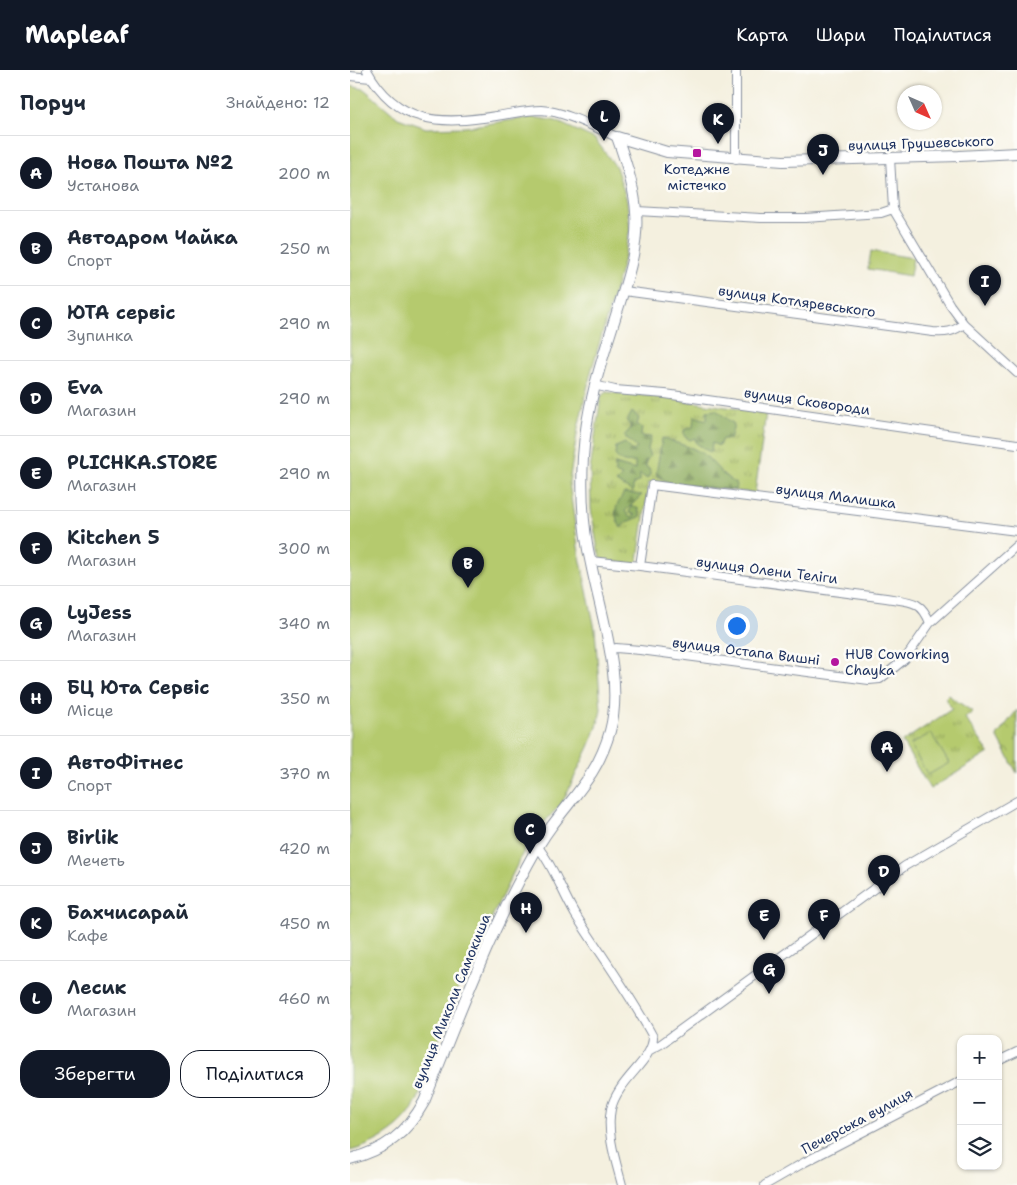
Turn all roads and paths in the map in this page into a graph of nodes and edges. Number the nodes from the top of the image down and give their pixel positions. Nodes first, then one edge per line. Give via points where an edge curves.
1 (367, 70) edge
2 (736, 70) edge
3 (350, 76) edge
4 (371, 78) junction
5 (617, 137) junction
6 (1017, 153) edge
7 (890, 158) junction
8 (736, 159) junction
9 (893, 209) junction
10 (636, 211) junction
11 (624, 291) junction
12 (964, 324) junction
13 (1017, 373) edge
14 (594, 386) junction
15 (1017, 444) edge
16 (1017, 532) edge
17 (1017, 545) edge
18 (590, 561) junction
19 (640, 566) junction
20 (930, 623) junction
21 (609, 650) junction
22 (1017, 801) edge
23 (538, 847) junction
24 (652, 1049) junction
25 (1017, 1052) edge
26 (1002, 1059) edge
27 (957, 1083) edge
28 (350, 1159) edge
29 (622, 1185) edge
30 (765, 1185) edge

1 - 4 street, вулиця Грушевського
2 - 8 street
3 - 4 street
4 - 5 street, вулиця Грушевського via 390,100 422,118 471,120 543,110
5 - 8 street, вулиця Грушевського via 667,152
5 - 10 street, вулиця Миколи Самокиша via 626,160
6 - 7 street, вулиця Грушевського
7 - 8 street, вулиця Грушевського
7 - 9 street
9 - 10 street via 881,213 805,218
9 - 12 street
10 - 11 street, вулиця Миколи Самокиша via 632,264
11 - 12 street, вулиця Котляревського via 932,332 955,331
11 - 14 street, вулиця Миколи Самокиша
12 - 13 street
14 - 15 street, вулиця Сковороди
14 - 18 street, вулиця Миколи Самокиша via 583,455
16 - 19 street, вулиця Малишка via 652,485
17 - 20 street
18 - 19 street, вулиця Олени Теліги
18 - 21 street, вулиця Миколи Самокиша
19 - 20 street, вулиця Олени Теліги via 911,602 923,608
20 - 21 street, вулиця Остапа Вишні via 905,658 880,679 869,680 632,649
21 - 23 street, вулиця Миколи Самокиша via 614,702 605,745 591,775
22 - 24 street via 905,866
23 - 24 street via 646,1024 653,1037
23 - 28 street, вулиця Миколи Самокиша via 487,946 419,1112 384,1147
24 - 29 street via 621,1087 611,1110 611,1132
25 - 26 street
27 - 30 street, Печерська вулиця

